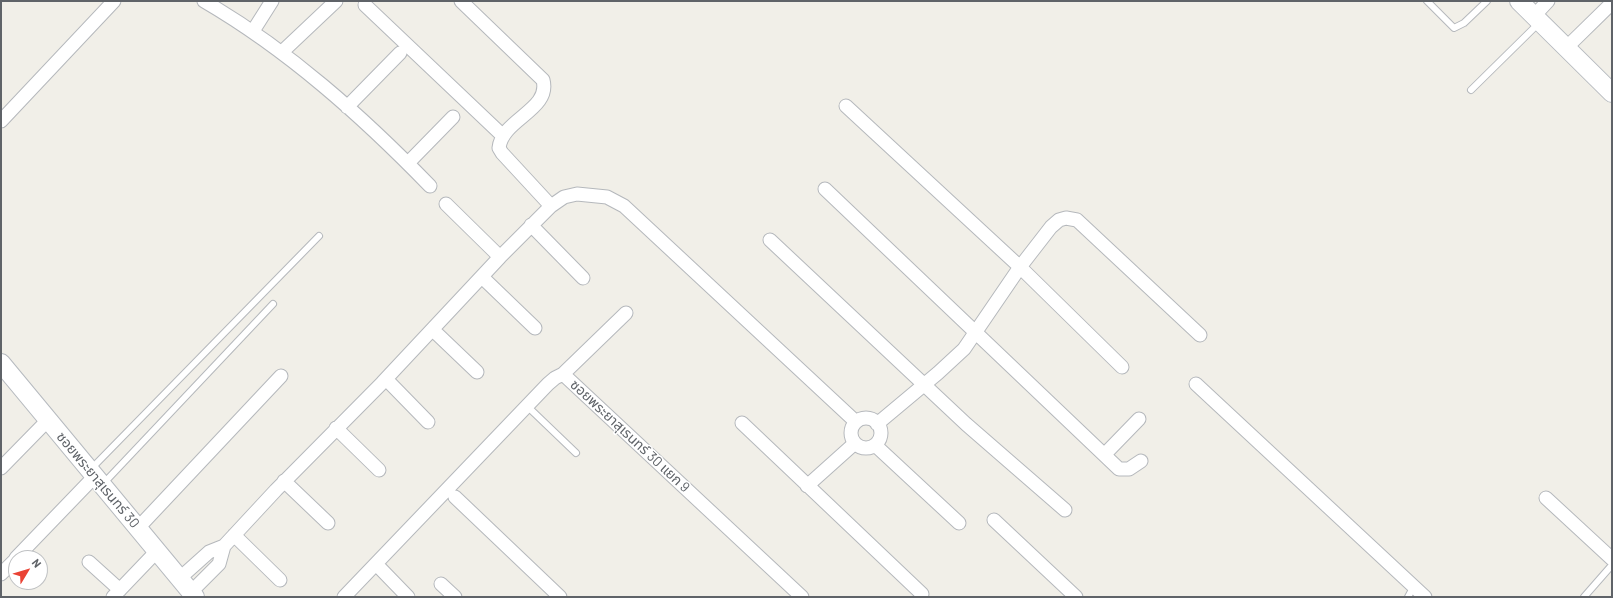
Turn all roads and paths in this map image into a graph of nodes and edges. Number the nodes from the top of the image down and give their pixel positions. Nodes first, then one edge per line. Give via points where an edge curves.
1 (114, 1) edge
2 (204, 1) edge
3 (272, 1) edge
4 (336, 1) edge
5 (461, 1) edge
6 (1427, 1) edge
7 (1487, 1) edge
8 (1519, 1) edge
9 (1548, 1) edge
10 (1612, 3) edge
11 (365, 5) dead end
12 (1537, 19) junction
13 (253, 31) junction
14 (1566, 48) junction
15 (282, 52) junction
16 (400, 53) dead end
17 (1607, 86) edge
18 (1471, 90) dead end
19 (846, 106) dead end
20 (347, 108) junction
21 (453, 117) dead end
22 (1, 121) edge
23 (502, 135) junction
24 (408, 163) junction
25 (430, 186) dead end
26 (825, 189) dead end
27 (446, 204) dead end
28 (552, 206) junction
29 (531, 225) junction
30 (319, 236) dead end
31 (770, 240) dead end
32 (500, 257) junction
33 (1020, 267) junction
34 (482, 278) junction
35 (583, 278) dead end
36 (273, 304) dead end
37 (626, 312) dead end
38 (535, 328) dead end
39 (433, 330) junction
40 (976, 334) junction
41 (1200, 335) dead end
42 (1, 363) edge
43 (1122, 367) dead end
44 (477, 372) dead end
45 (563, 374) junction
46 (281, 376) dead end
47 (386, 379) junction
48 (923, 384) junction
49 (1196, 384) dead end
50 (527, 406) junction
51 (1139, 419) dead end
52 (48, 420) junction
53 (428, 422) dead end
54 (856, 422) junction
55 (742, 423) dead end
56 (877, 424) junction
57 (336, 428) junction
58 (854, 443) junction
59 (875, 445) junction
60 (576, 453) dead end
61 (1104, 454) junction
62 (1141, 461) dead end
63 (1, 468) edge
64 (379, 470) dead end
65 (96, 477) junction
66 (284, 481) junction
67 (807, 486) junction
68 (455, 497) dead end
69 (1546, 498) dead end
70 (1065, 510) dead end
71 (994, 520) dead end
72 (328, 523) dead end
73 (959, 523) dead end
74 (138, 528) junction
75 (234, 535) junction
76 (24, 550) edge
77 (157, 551) junction
78 (1612, 559) edge
79 (89, 562) dead end
80 (376, 564) junction
81 (1612, 566) edge
82 (8, 567) edge
83 (1, 574) edge
84 (280, 580) dead end
85 (441, 584) dead end
86 (188, 589) edge
87 (1411, 592) edge
88 (117, 594) edge
89 (922, 594) dead end
90 (344, 597) edge
91 (408, 597) edge
92 (455, 597) edge
93 (560, 597) edge
94 (802, 597) edge
95 (1076, 597) edge
96 (1425, 597) edge
97 (1584, 597) edge

1 - 22 street
2 - 13 street
3 - 13 street
4 - 15 street
5 - 23 street via 543,80 545,89 542,98
6 - 7 lane via 1454,28 1464,23
8 - 12 street
9 - 12 street
10 - 14 street
11 - 23 street
12 - 14 street
12 - 18 lane
13 - 15 street
14 - 17 street
15 - 20 street
16 - 20 street
19 - 33 street
20 - 24 street
21 - 24 street
23 - 28 street via 499,148 502,153
24 - 25 street
26 - 40 street
27 - 32 street
28 - 29 street
28 - 54 street via 564,197 577,194 607,197 624,206
29 - 32 street
29 - 35 street
30 - 65 lane
31 - 48 street
32 - 34 street
33 - 40 street
33 - 41 street via 1051,227 1059,220 1071,218
33 - 43 street
34 - 38 street
34 - 39 street
36 - 65 lane
37 - 45 street
39 - 44 street
39 - 47 street
40 - 48 street via 964,349
40 - 61 street
42 - 52 street, ซอยพระยาสุเรนทร์ 30
45 - 50 street, ซอยพระยาสุเรนทร์ 30 แยก 9 via 555,378
45 - 94 street, ซอยพระยาสุเรนทร์ 30 แยก 9
46 - 74 street
47 - 53 street
47 - 57 street
48 - 56 street
48 - 70 street
49 - 87 street
50 - 60 lane
50 - 80 street, ซอยพระยาสุเรนทร์ 30 แยก 9
51 - 61 street
52 - 63 street
52 - 65 street, ซอยพระยาสุเรนทร์ 30
54 - 56 street via 867,418
54 - 58 street via 851,432
55 - 67 street
56 - 59 street via 881,435
57 - 64 street
57 - 66 street
58 - 59 street via 864,448
58 - 67 street
59 - 73 street
61 - 62 street via 1122,470
65 - 74 street, ซอยพระยาสุเรนทร์ 30
65 - 76 street
66 - 72 street
66 - 75 street
67 - 89 street
68 - 93 street
69 - 78 street
71 - 95 street
74 - 77 street, ซอยพระยาสุเรนทร์ 30
75 - 84 street
75 - 86 street via 224,546 209,552
77 - 86 street, ซอยพระยาสุเรนทร์ 30
77 - 88 street
79 - 88 street
80 - 90 street, ซอยพระยาสุเรนทร์ 30 แยก 9
80 - 91 street
81 - 97 lane
82 - 83 street
85 - 92 street
87 - 96 street

